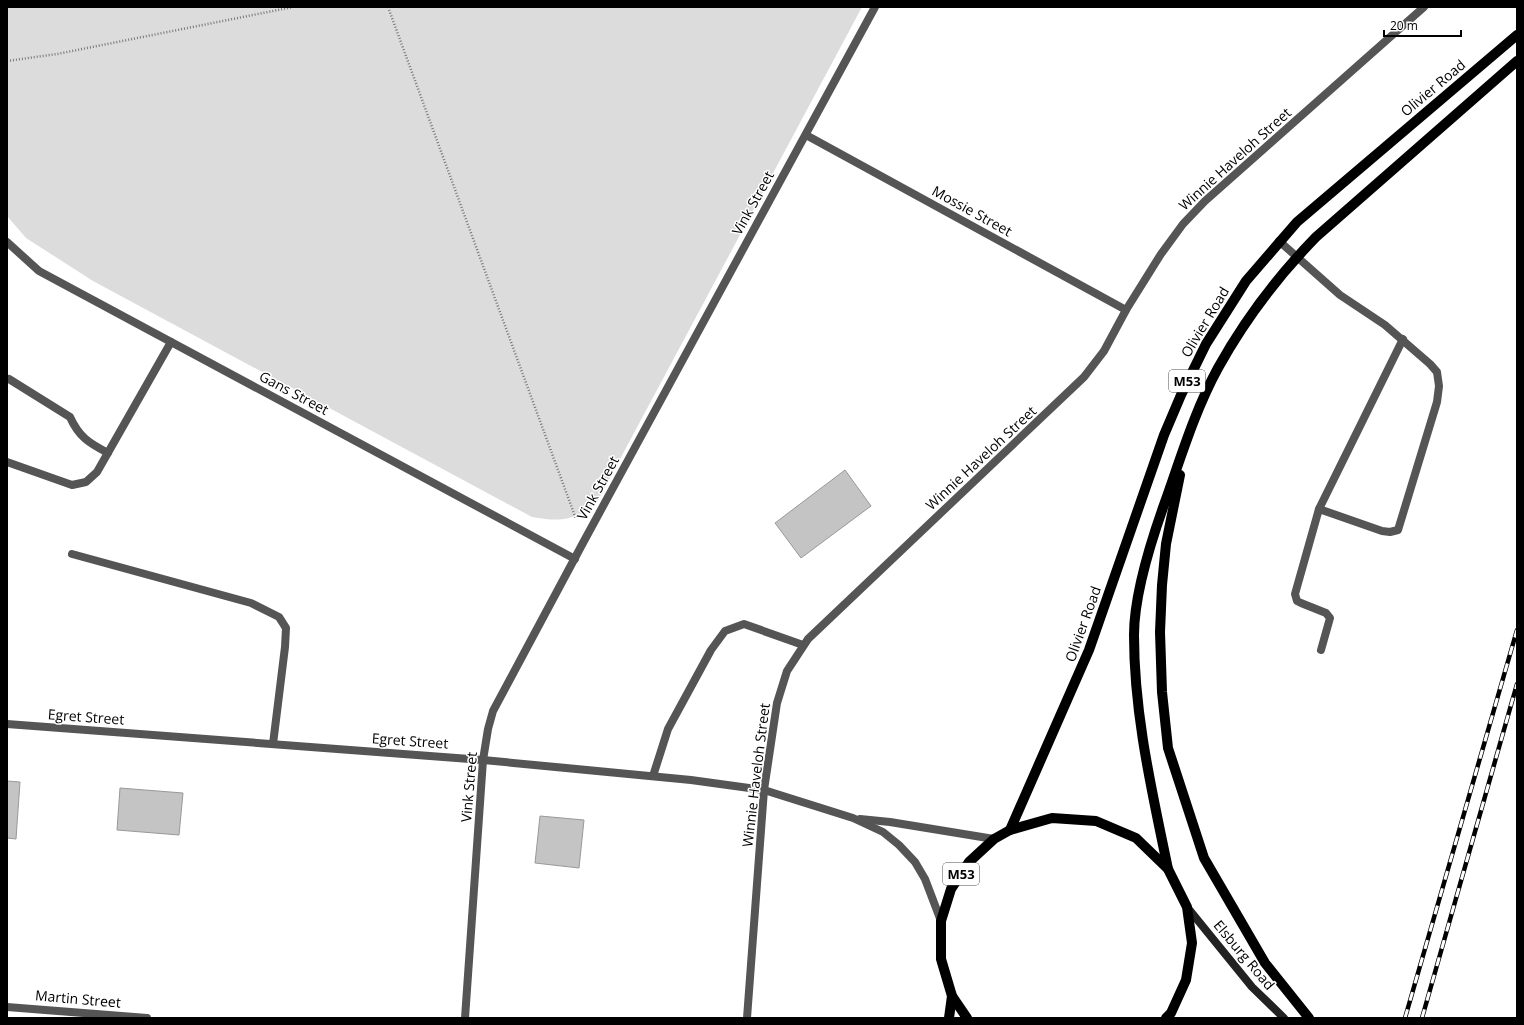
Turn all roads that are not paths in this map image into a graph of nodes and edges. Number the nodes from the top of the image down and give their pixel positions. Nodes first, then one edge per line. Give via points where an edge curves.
1 (875, 7) edge
2 (1424, 7) edge
3 (1517, 35) edge
4 (1517, 61) edge
5 (806, 135) junction
6 (1279, 241) junction
7 (7, 242) edge
8 (1297, 256) junction
9 (1126, 310) junction
10 (1403, 339) junction
11 (171, 342) junction
12 (9, 379) dead end
13 (1188, 438) junction
14 (108, 453) junction
15 (7, 462) edge
16 (1319, 509) junction
17 (72, 554) dead end
18 (575, 559) junction
19 (803, 645) junction
20 (1321, 650) dead end
21 (7, 724) edge
22 (273, 744) junction
23 (483, 760) junction
24 (653, 776) junction
25 (764, 790) junction
26 (853, 818) junction
27 (1010, 830) junction
28 (994, 839) junction
29 (1168, 869) junction
30 (1187, 907) junction
31 (941, 921) junction
32 (952, 996) junction
33 (7, 1007) edge
34 (148, 1018) edge
35 (465, 1018) edge
36 (747, 1018) edge
37 (949, 1018) edge
38 (967, 1018) edge
39 (1166, 1018) edge
40 (1284, 1018) edge
41 (1308, 1018) edge

1 - 5 street, Vink Street
2 - 9 street, Winnie Haveloh Street via 1183,224 1160,254
3 - 6 main road, Olivier Road / M53 via 1297,222
4 - 8 main road, M53 via 1316,236
5 - 9 street, Mossie Street
5 - 18 street, Vink Street
6 - 8 street
6 - 27 main road, Olivier Road / M53 via 1246,281 1206,344 1180,395 1089,650
7 - 11 street, Gans Street via 39,271
8 - 10 street via 1340,295
8 - 13 main road, M53 via 1256,308 1218,368
9 - 19 street, Winnie Haveloh Street via 1104,351 1084,377
10 - 16 street
10 - 16 street via 1437,372 1439,386 1437,402 1398,530 1382,531
11 - 14 street
11 - 18 street, Gans Street
12 - 14 street via 70,417 87,443
13 - 29 main road, M53 via 1151,540 1139,591 1134,633 1136,696
13 - 41 main road via 1166,544 1162,585 1162,692 1168,748 1204,858 1264,963
14 - 15 street via 97,472 86,482 72,485
16 - 20 street via 1295,594 1297,601 1326,613 1330,618
17 - 22 street via 251,603 279,617 286,628 286,647
18 - 23 street, Vink Street via 493,712
19 - 24 street via 744,624 725,631 711,650 668,729
19 - 25 street, Winnie Haveloh Street via 787,671 777,703
21 - 22 street, Egret Street
22 - 23 street, Egret Street
23 - 24 street, Egret Street
23 - 35 street, Vink Street
24 - 25 street, Egret Street
25 - 26 street, Egret Street
25 - 36 street, Winnie Haveloh Street
26 - 28 street
26 - 31 street via 884,832 915,862 925,879
27 - 28 main road, M53
27 - 29 main road, M53 via 1052,818 1096,821 1136,838
28 - 31 main road, M53 via 969,862 951,889
29 - 30 main road, M53
30 - 39 main road, M53 via 1192,943 1186,980
30 - 40 main road, Elsburg Road / M53 via 1252,987
31 - 32 main road, M53 via 941,959
32 - 37 main road
32 - 38 main road, M53
33 - 34 street, Martin Street

